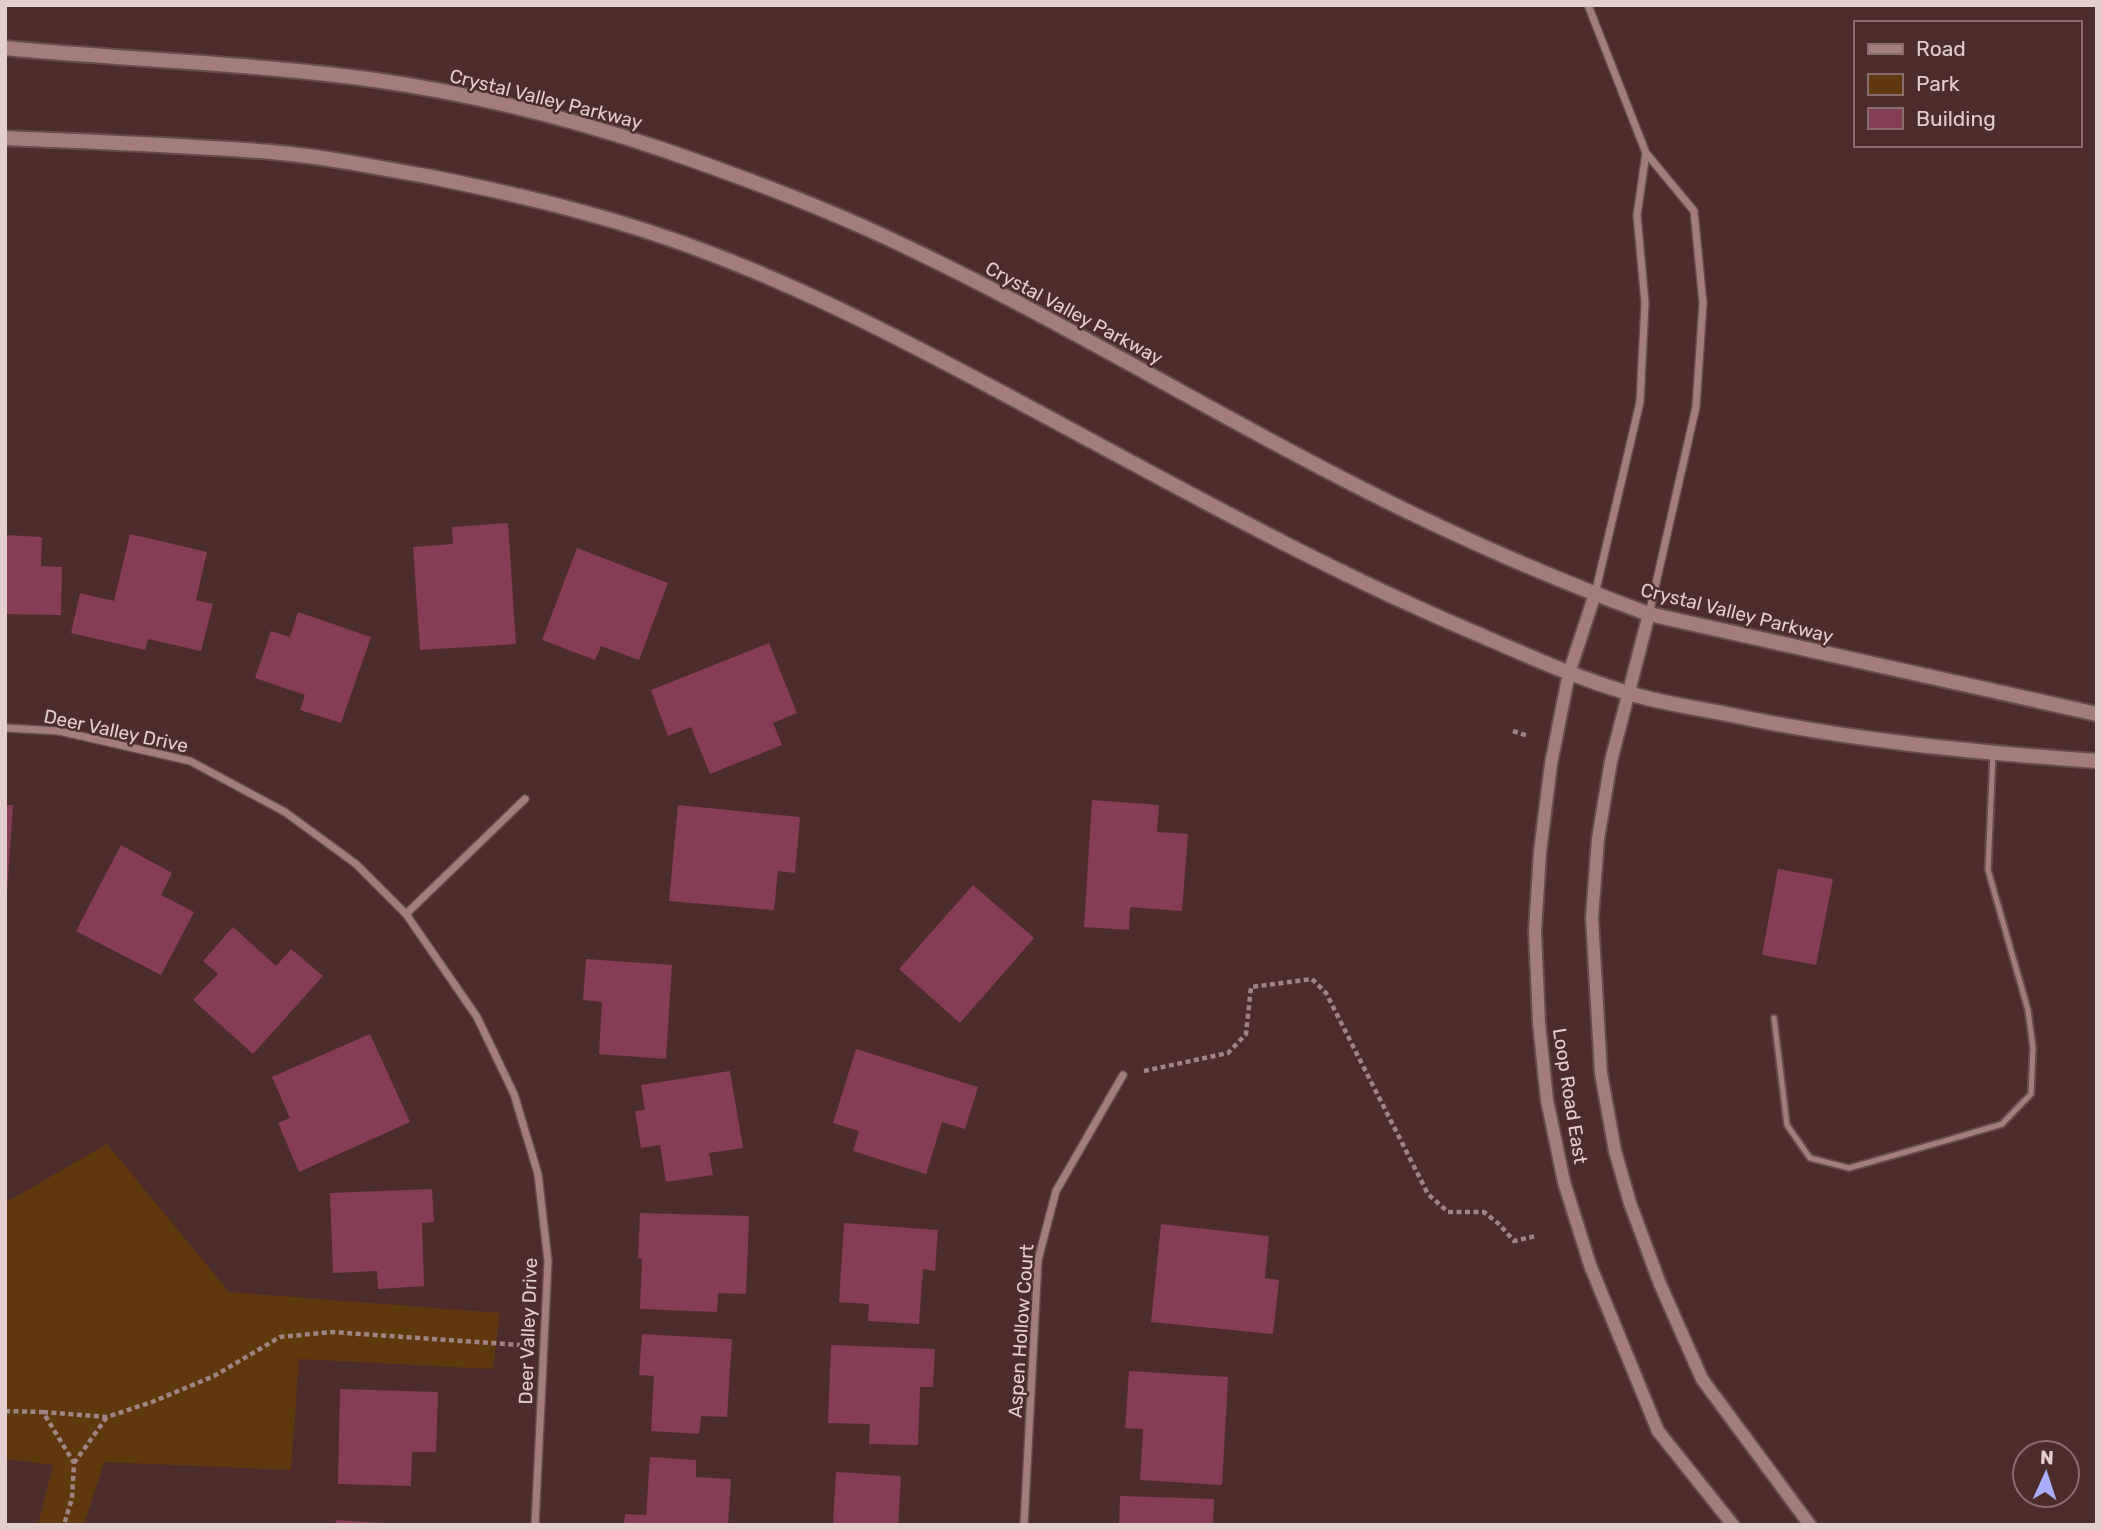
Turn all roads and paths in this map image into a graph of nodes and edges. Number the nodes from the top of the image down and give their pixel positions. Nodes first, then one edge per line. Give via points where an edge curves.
1 (1588, 5) edge
2 (5, 48) edge
3 (5, 138) edge
4 (1646, 153) junction
5 (1595, 594) junction
6 (1649, 614) junction
7 (1569, 673) junction
8 (1630, 694) junction
9 (2097, 715) edge
10 (5, 728) edge
11 (1993, 753) junction
12 (2097, 761) edge
13 (525, 800) dead end
14 (406, 914) junction
15 (1774, 1018) dead end
16 (1123, 1075) joint
17 (1536, 1236) dead end
18 (544, 1346) junction
19 (5, 1410) edge
20 (43, 1412) junction
21 (107, 1417) junction
22 (74, 1464) junction
23 (64, 1525) edge
24 (535, 1525) edge
25 (1024, 1525) edge
26 (1733, 1525) edge
27 (1810, 1525) edge

1 - 4 street
2 - 5 main road, Crystal Valley Parkway via 174,59 378,81 475,98 665,150 880,234 1410,513
3 - 7 main road via 265,152 389,169 502,191 687,246 893,335 1288,545 1420,610
4 - 5 street via 1637,215 1646,303 1640,402
4 - 6 street via 1694,211 1703,303 1696,407
5 - 6 main road, Crystal Valley Parkway
5 - 7 street, Loop Road East
6 - 8 street, Loop Road East
6 - 9 main road, Crystal Valley Parkway
7 - 8 main road
7 - 26 street, Loop Road East via 1541,839 1535,931 1547,1100 1564,1182 1590,1265 1658,1431
8 - 11 main road via 1759,721
8 - 27 street, Loop Road East via 1611,761 1598,839 1592,918 1601,1073 1615,1151 1660,1284 1702,1379
10 - 14 street, Deer Valley Drive via 59,731 190,761 285,811 356,864
11 - 12 main road
11 - 15 lane via 1988,870 2028,1010 2033,1048 2031,1094 2002,1124 1955,1138 1849,1168 1810,1158 1787,1125
13 - 14 street
14 - 18 street, Deer Valley Drive via 477,1017 514,1094 538,1174 548,1261
16 - 17 path via 1228,1053 1246,1034 1251,987 1312,979 1326,993 1428,1194 1448,1212 1484,1212 1514,1241
16 - 25 street, Aspen Hollow Court via 1056,1191 1038,1259
18 - 21 path via 332,1332 281,1337 214,1376
18 - 24 street, Deer Valley Drive
19 - 20 path
20 - 21 path
20 - 22 path
21 - 22 path
22 - 23 path via 72,1498

